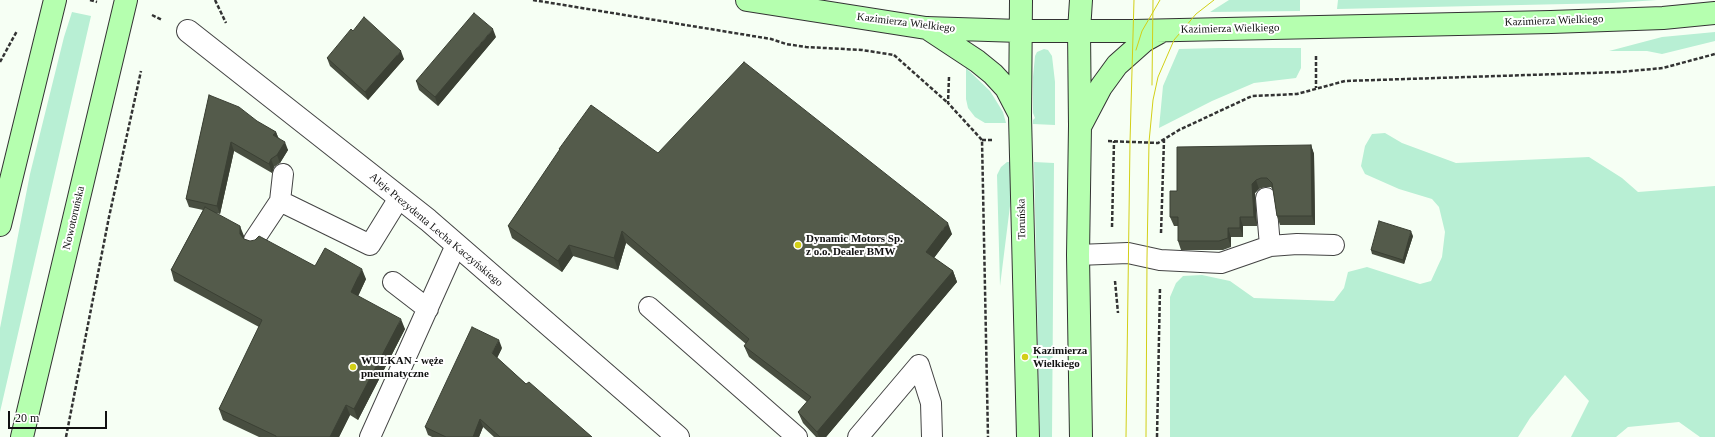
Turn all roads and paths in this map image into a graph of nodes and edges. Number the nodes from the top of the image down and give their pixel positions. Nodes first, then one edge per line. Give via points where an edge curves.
1 (55, 0) edge
2 (126, 0) edge
3 (533, 0) edge
4 (747, 0) edge
5 (1022, 0) edge
6 (1081, 0) edge
7 (1715, 13) edge
8 (864, 19) junction
9 (149, 22) dead end
10 (19, 25) dead end
11 (926, 28) junction
12 (1020, 30) junction
13 (1163, 30) junction
14 (188, 31) joint
15 (1079, 31) junction
16 (1316, 49) dead end
17 (1715, 54) edge
18 (894, 55) junction
19 (0, 62) edge
20 (141, 69) dead end
21 (949, 75) dead end
22 (1316, 88) junction
23 (948, 104) junction
24 (1020, 116) junction
25 (1080, 126) junction
26 (1104, 141) dead end
27 (283, 174) dead end
28 (399, 198) junction
29 (1266, 198) dead end
30 (280, 201) junction
31 (0, 225) edge
32 (254, 240) edge
33 (456, 245) junction
34 (1334, 245) dead end
35 (1270, 246) junction
36 (1078, 255) junction
37 (393, 282) dead end
38 (649, 307) dead end
39 (428, 309) junction
40 (22, 437) edge
41 (66, 437) edge
42 (370, 437) edge
43 (678, 437) edge
44 (797, 437) edge
45 (858, 437) edge
46 (932, 437) edge
47 (988, 437) edge
48 (1028, 437) edge
49 (1081, 437) edge

1 - 31 main road
2 - 40 main road, Nowotoruńska
3 - 18 path via 771,39 786,44
4 - 8 main road, Kazimierza Wielkiego
5 - 12 main road, Toruńska
6 - 15 main road
7 - 13 main road, Kazimierza Wielkiego via 1663,18 1551,22
8 - 11 main road, Kazimierza Wielkiego
8 - 18 path
9 - 14 path via 150,14
10 - 19 path
11 - 12 main road, Kazimierza Wielkiego
11 - 24 main road via 977,61 992,74 1006,88
12 - 15 main road, Kazimierza Wielkiego
12 - 24 main road, Toruńska
13 - 15 main road, Kazimierza Wielkiego
13 - 25 main road via 1144,41 1117,65 1101,87
14 - 28 street, Aleje Prezydenta Lecha Kaczyńskiego
15 - 25 main road
16 - 22 path
17 - 22 path via 1663,68 1620,72 1345,80
18 - 23 path
20 - 41 path
21 - 23 path
22 - 26 path via 1297,94 1252,96 1179,130 1158,143
23 - 47 path via 982,140
24 - 48 main road, Toruńska
25 - 36 main road
27 - 30 lane
28 - 30 lane via 370,245
28 - 33 street, Aleje Prezydenta Lecha Kaczyńskiego
29 - 35 lane
30 - 32 lane
33 - 39 lane
33 - 43 street, Aleje Prezydenta Lecha Kaczyńskiego
34 - 35 lane
35 - 36 lane via 1221,263 1160,260 1128,253
36 - 49 main road
37 - 39 lane
38 - 44 lane
39 - 42 lane
45 - 46 lane via 919,365 931,403

